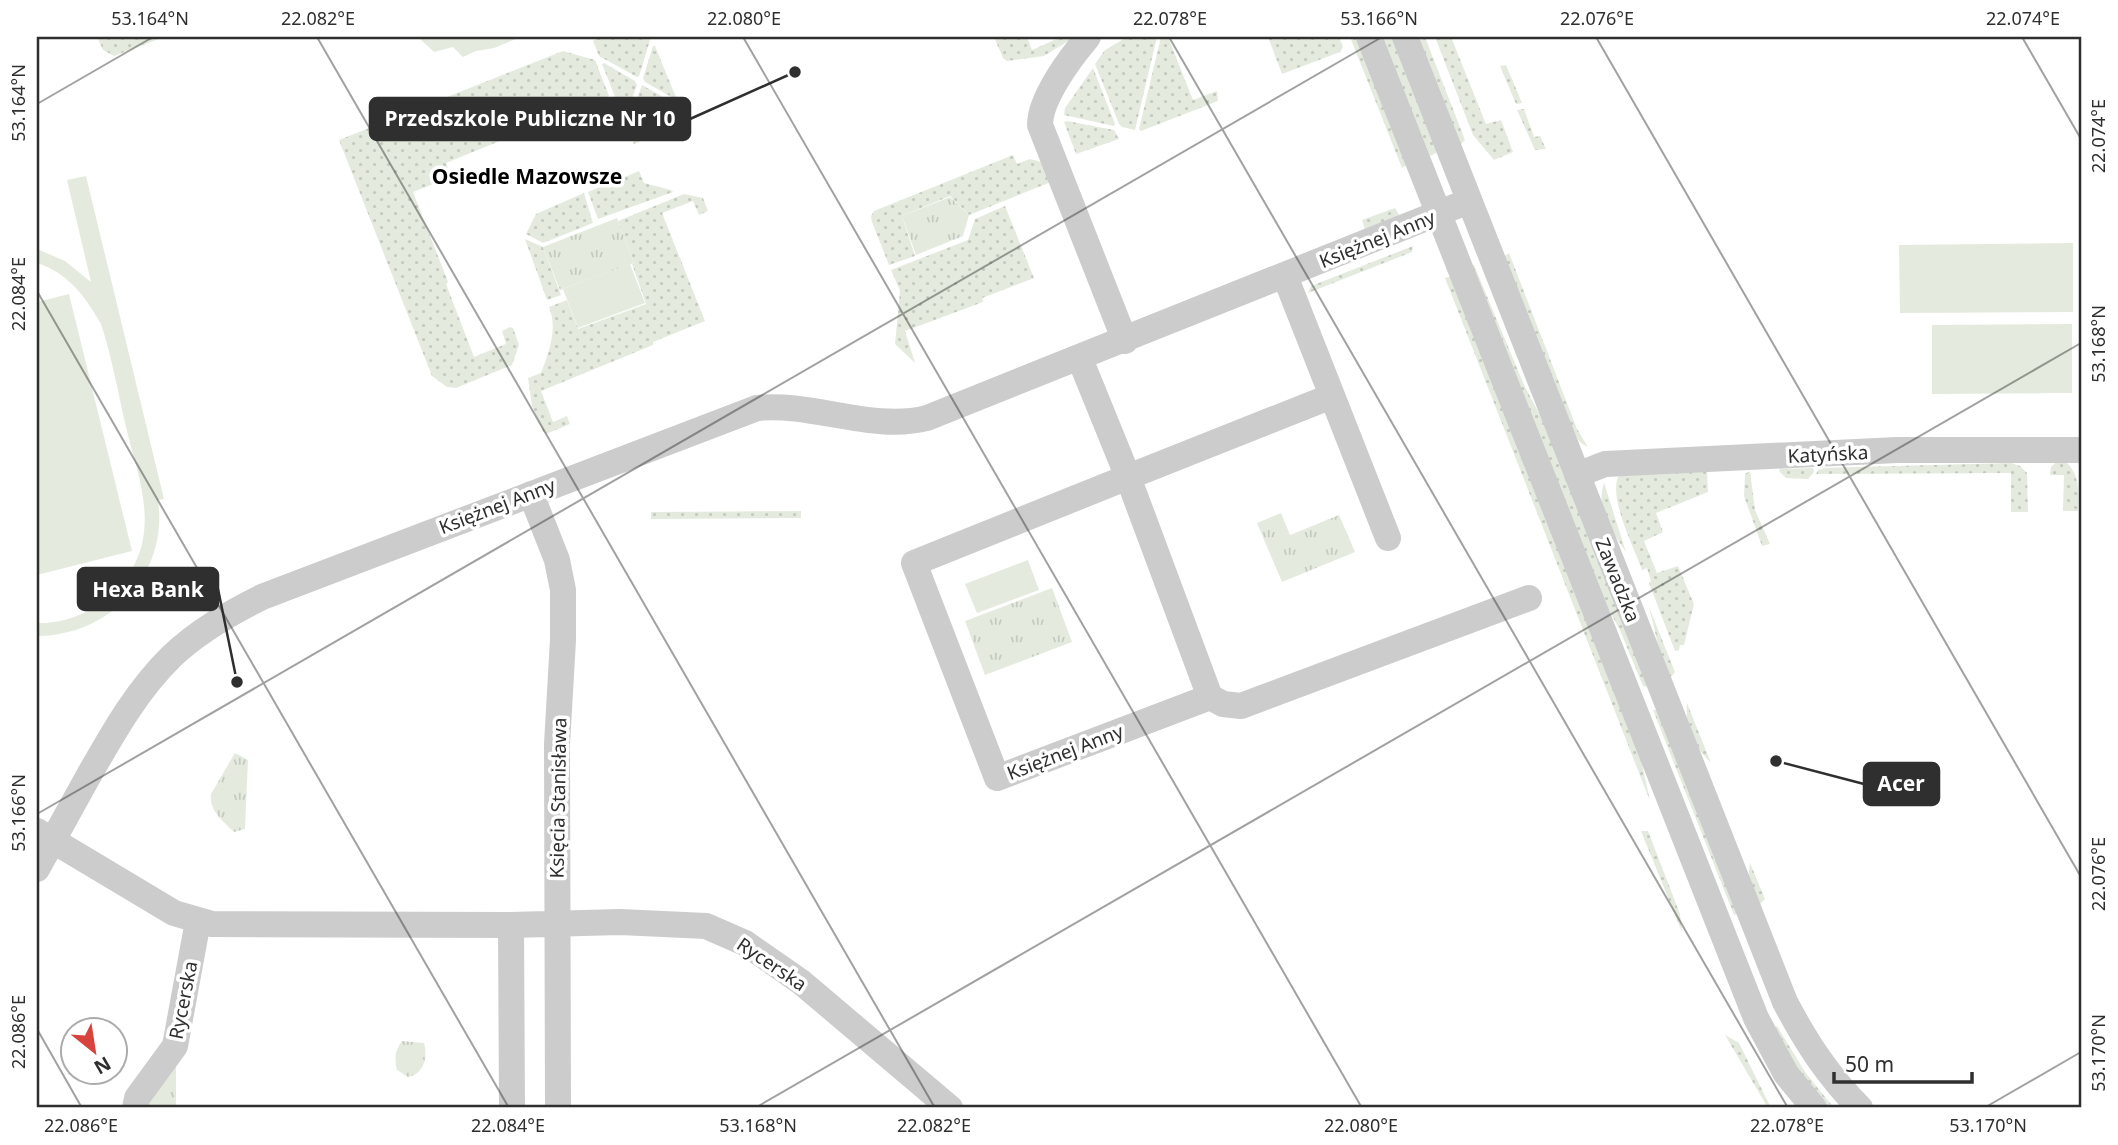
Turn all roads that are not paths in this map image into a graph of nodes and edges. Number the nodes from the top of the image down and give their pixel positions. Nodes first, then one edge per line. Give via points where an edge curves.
1 (1088, 37) edge
2 (1369, 37) edge
3 (1405, 37) edge
4 (1469, 201) junction
5 (1439, 214) junction
6 (1285, 275) junction
7 (1125, 341) junction
8 (1080, 359) junction
9 (1332, 396) junction
10 (2081, 450) edge
11 (1577, 475) junction
12 (1128, 477) junction
13 (531, 494) junction
14 (1388, 538) dead end
15 (1529, 598) dead end
16 (1210, 697) junction
17 (44, 836) edge
18 (37, 869) edge
19 (198, 921) junction
20 (557, 923) junction
21 (511, 925) junction
22 (135, 1108) edge
23 (512, 1108) edge
24 (558, 1108) edge
25 (950, 1108) edge
26 (1814, 1108) edge
27 (1860, 1108) edge

1 - 7 street via 1058,80 1040,125
2 - 5 street, Zawadzka
3 - 4 street, Zawadzka
4 - 5 street, Księżnej Anny
4 - 11 street, Zawadzka
5 - 6 street, Księżnej Anny
5 - 26 street, Zawadzka via 1756,1018 1786,1074
6 - 7 street, Księżnej Anny
6 - 9 street
7 - 8 street, Księżnej Anny
8 - 12 street
8 - 13 street, Księżnej Anny via 917,421 757,408
9 - 12 street, Księżnej Anny
9 - 14 street
10 - 11 street, Katyńska via 1897,450 1605,464
11 - 27 street, Zawadzka via 1785,1002 1815,1055
12 - 16 street
12 - 16 street, Księżnej Anny via 914,563 997,778
13 - 17 street, Księżnej Anny via 262,597 211,626 173,656 129,708
13 - 20 street, Księcia Stanisława via 558,560 563,590
15 - 16 street via 1241,706
17 - 18 street, Księżnej Anny
17 - 19 street, Rycerska via 174,913
19 - 21 street, Rycerska via 234,925
19 - 22 street, Rycerska via 175,1046 137,1098
20 - 21 street, Rycerska
20 - 24 street, Księcia Stanisława
20 - 25 street, Rycerska via 706,926 745,943 801,982
21 - 23 street

